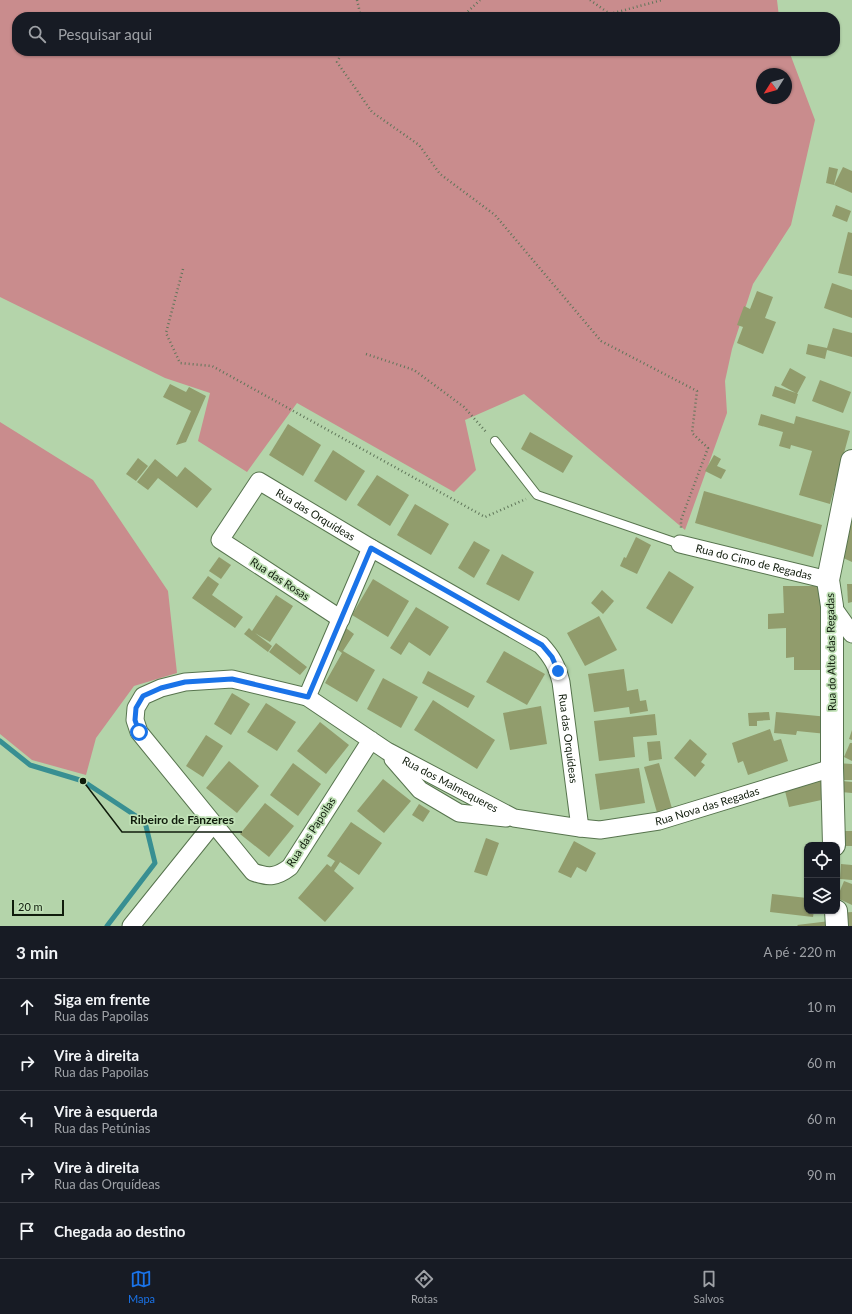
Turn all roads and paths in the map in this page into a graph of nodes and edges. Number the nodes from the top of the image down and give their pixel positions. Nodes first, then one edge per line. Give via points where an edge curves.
1 (357, 0) edge
2 (480, 0) edge
3 (590, 0) edge
4 (662, 0) edge
5 (359, 12) edge
6 (467, 12) edge
7 (607, 12) edge
8 (617, 12) edge
9 (340, 56) edge
10 (183, 269) dead end
11 (366, 354) dead end
12 (494, 441) joint
13 (852, 461) edge
14 (537, 494) junction
15 (220, 540) joint
16 (680, 544) junction
17 (371, 548) junction
18 (828, 580) junction
19 (832, 606) junction
20 (341, 619) junction
21 (852, 634) edge
22 (308, 697) junction
23 (371, 740) junction
24 (832, 768) junction
25 (213, 824) junction
26 (580, 828) junction
27 (834, 842) edge
28 (836, 914) edge
29 (131, 926) edge
30 (837, 926) edge

1 - 5 path
2 - 6 path
3 - 7 path
4 - 8 path
9 - 16 path via 337,62 372,112 419,145 440,174 495,215 601,340 697,391 692,433 708,448 681,520
10 - 14 path via 166,333 180,363 212,366 485,517
11 - 12 path via 414,370 464,407
12 - 14 lane
13 - 18 street, Rua do Alto das Regadas
14 - 16 lane
15 - 17 street, Rua das Orquídeas via 259,480
15 - 20 street, Rua das Rosas
16 - 18 street, Rua do Cimo de Regadas
17 - 20 street
17 - 26 street, Rua das Orquídeas via 542,645 552,657 561,682
18 - 19 street, Rua do Alto das Regadas
19 - 21 street
19 - 24 street, Rua do Alto das Regadas
20 - 22 street
22 - 23 street, Rua dos Malmequeres
22 - 25 street, Rua das Papoilas via 232,679 185,682 143,696 136,708 135,720 139,732
23 - 25 street, Rua das Papoilas via 290,867 281,874 264,876 253,872
23 - 26 street, Rua dos Malmequeres via 387,751 420,790 459,813
24 - 26 street, Rua Nova das Regadas via 659,821 600,830
24 - 27 street, Rua do Alto das Regadas
25 - 29 street
28 - 30 street

